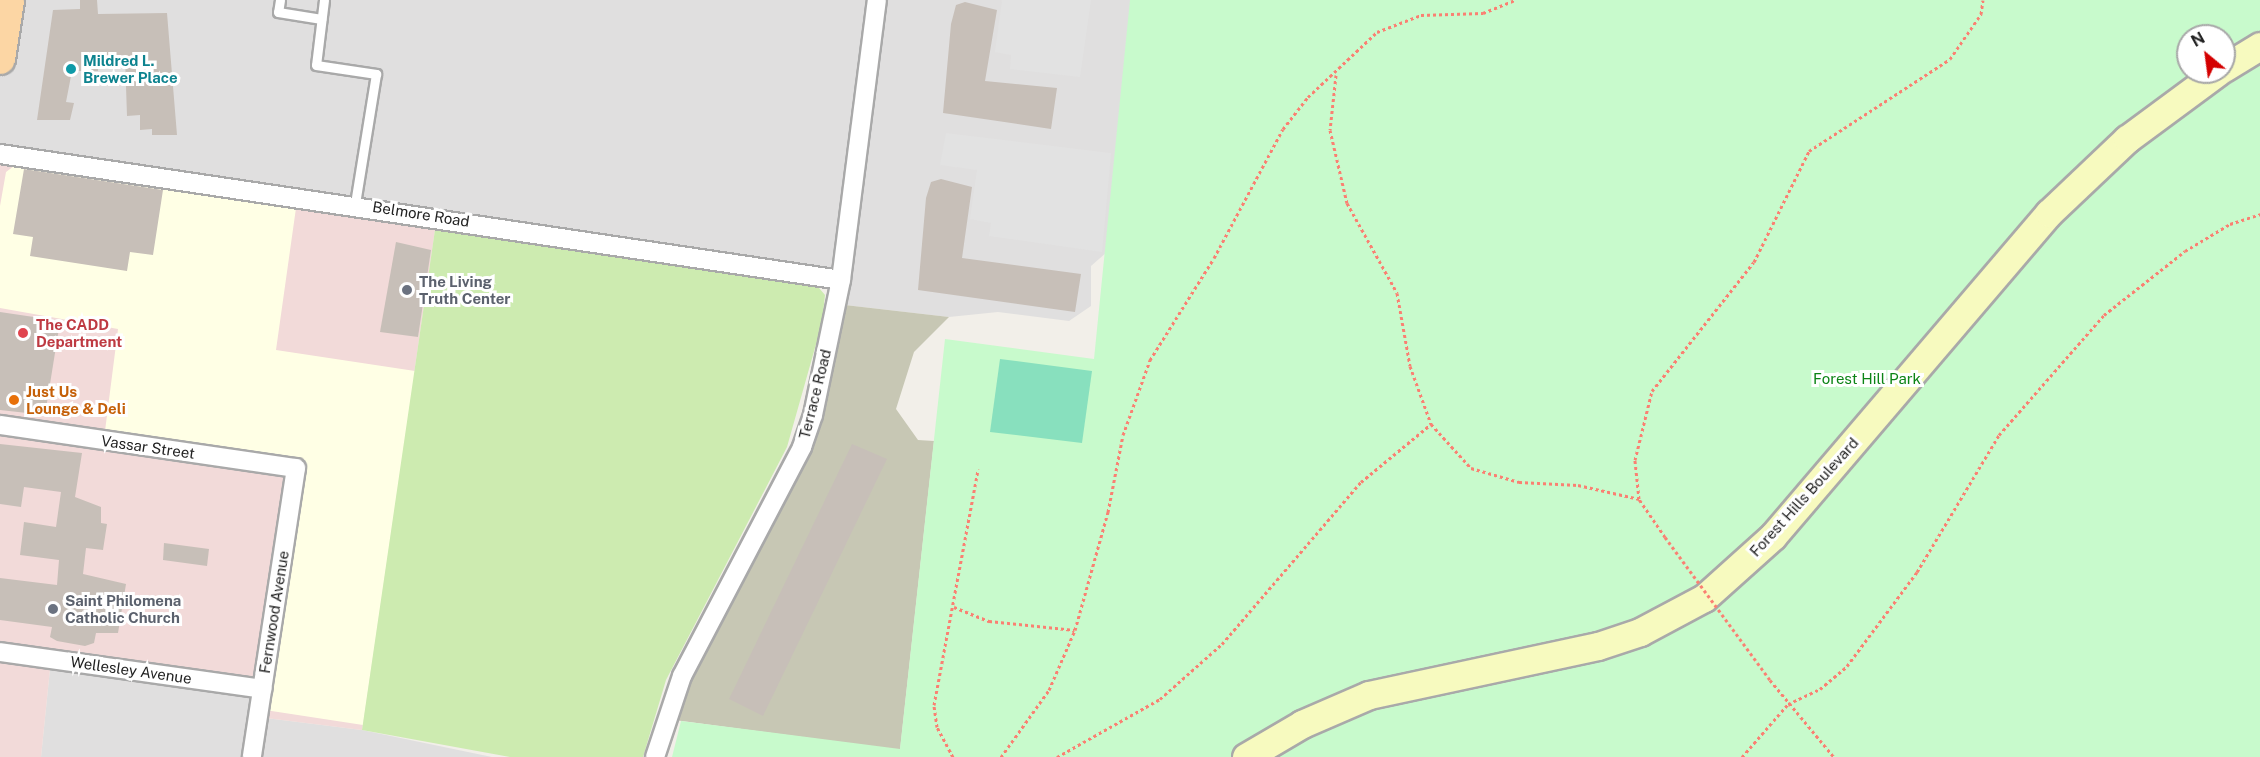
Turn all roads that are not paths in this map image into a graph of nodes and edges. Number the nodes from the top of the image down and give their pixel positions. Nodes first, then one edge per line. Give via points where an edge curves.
1 (9, 0) edge
2 (280, 0) edge
3 (324, 0) edge
4 (877, 0) edge
5 (321, 19) junction
6 (2260, 46) edge
7 (0, 59) edge
8 (2236, 61) edge
9 (2202, 84) edge
10 (0, 153) edge
11 (355, 204) junction
12 (841, 280) junction
13 (0, 425) edge
14 (296, 468) joint
15 (0, 652) edge
16 (262, 689) junction
17 (252, 757) edge
18 (656, 757) edge
19 (1246, 757) edge

1 - 7 main road
2 - 5 lane via 278,12
3 - 5 lane
4 - 12 street, Terrace Road
5 - 11 lane via 316,65 376,74
6 - 8 street
9 - 19 street, Forest Hills Boulevard via 2127,139 2049,213 1773,536 1704,598 1640,632 1598,646 1442,675 1369,694 1302,724
10 - 11 street, Belmore Road
11 - 12 street, Belmore Road
12 - 18 street, Terrace Road via 802,447 689,660
13 - 14 street, Vassar Street
14 - 16 street, Fernwood Avenue
15 - 16 street, Wellesley Avenue
16 - 17 street, Fernwood Avenue

